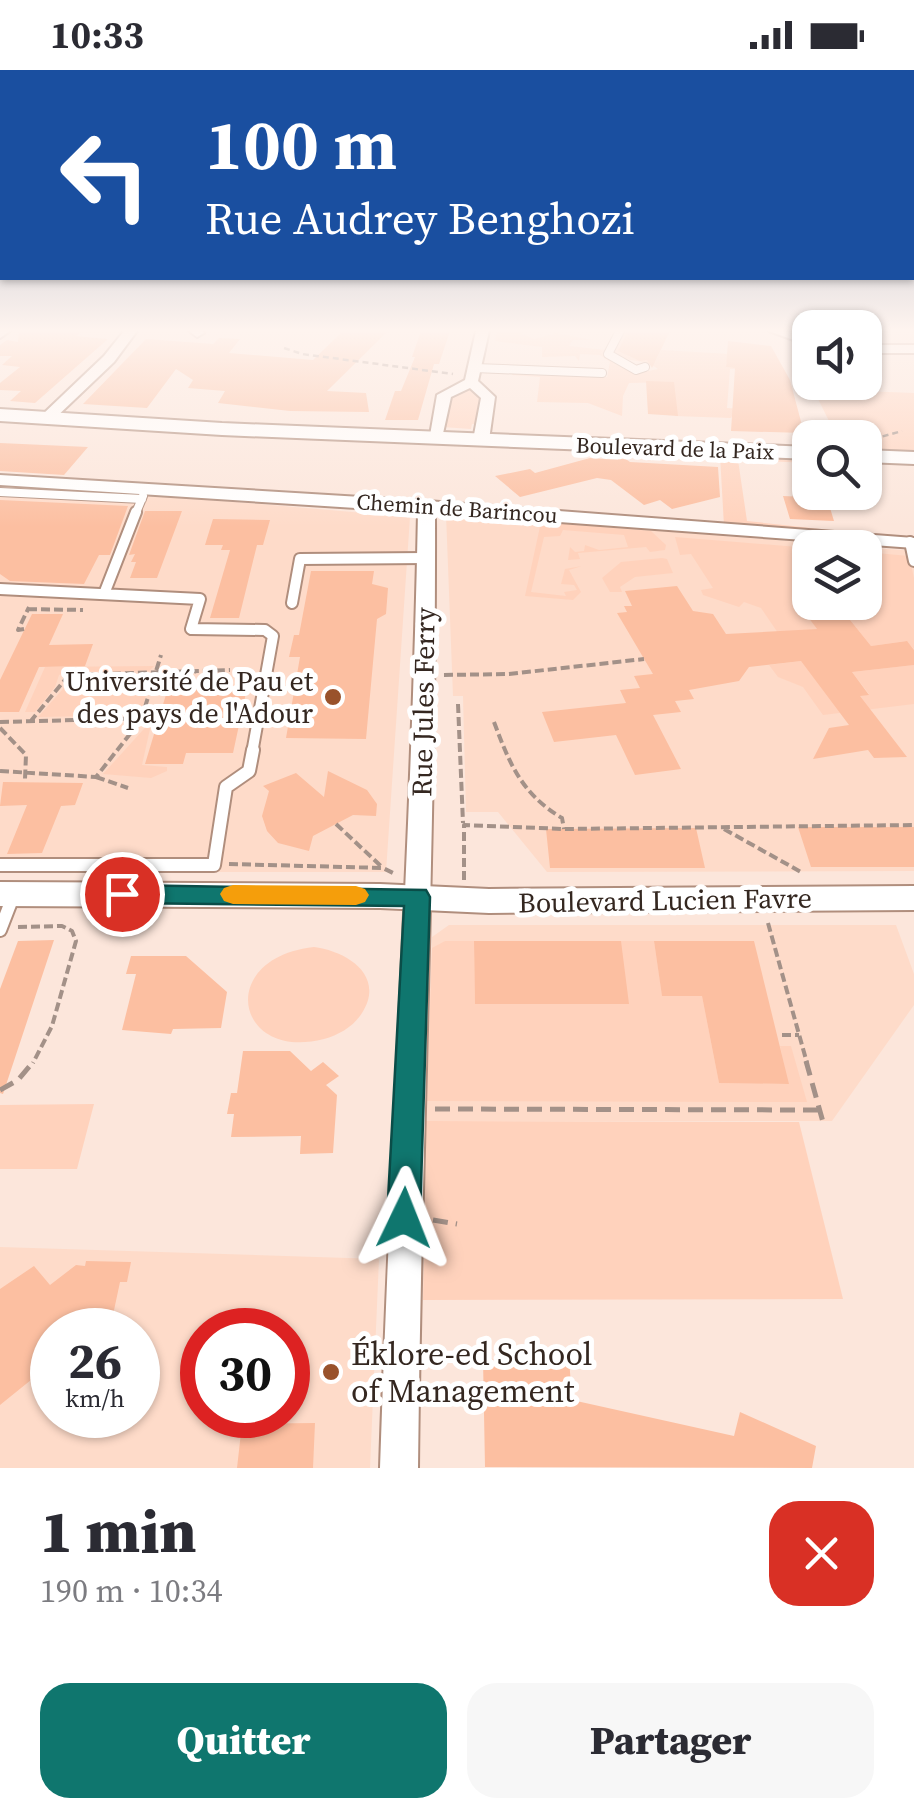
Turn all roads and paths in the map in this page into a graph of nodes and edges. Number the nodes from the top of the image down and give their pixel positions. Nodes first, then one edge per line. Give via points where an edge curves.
1 (70, 396) edge
2 (444, 396) edge
3 (488, 396) edge
4 (0, 415) edge
5 (48, 418) junction
6 (902, 431) dead end
7 (882, 436) edge
8 (434, 438) junction
9 (481, 440) junction
10 (792, 452) edge
11 (882, 457) edge
12 (914, 458) edge
13 (0, 480) edge
14 (0, 492) edge
15 (146, 493) junction
16 (427, 506) junction
17 (912, 543) edge
18 (426, 558) junction
19 (914, 561) edge
20 (0, 589) edge
21 (40, 591) junction
22 (104, 594) junction
23 (292, 603) dead end
24 (28, 608) junction
25 (83, 610) dead end
26 (24, 630) dead end
27 (161, 655) dead end
28 (644, 659) dead end
29 (195, 670) junction
30 (230, 670) dead end
31 (156, 671) junction
32 (425, 675) junction
33 (191, 686) dead end
34 (458, 704) dead end
35 (157, 718) dead end
36 (141, 720) junction
37 (30, 722) junction
38 (494, 722) dead end
39 (0, 726) edge
40 (0, 771) edge
41 (27, 776) junction
42 (96, 777) junction
43 (128, 788) dead end
44 (336, 824) dead end
45 (464, 825) junction
46 (914, 826) edge
47 (720, 827) junction
48 (564, 828) junction
49 (215, 860) junction
50 (384, 868) junction
51 (801, 872) dead end
52 (5, 884) edge
53 (407, 886) junction
54 (914, 898) edge
55 (762, 899) junction
56 (464, 901) junction
57 (0, 929) edge
58 (782, 1035) dead end
59 (799, 1035) junction
60 (0, 1090) edge
61 (408, 1108) junction
62 (820, 1110) junction
63 (823, 1122) dead end
64 (399, 1468) edge

1 - 5 street
2 - 8 street
3 - 9 street
4 - 5 main road, Boulevard de la Paix
5 - 8 main road, Boulevard de la Paix
6 - 7 path
8 - 9 main road, Boulevard de la Paix
9 - 10 main road, Boulevard de la Paix
11 - 12 main road
13 - 15 street, Chemin de Barincou
14 - 15 lane
15 - 16 street, Chemin de Barincou
15 - 22 lane
16 - 17 street, Chemin de Barincou
16 - 18 street, Rue Jules Ferry
17 - 19 lane
18 - 23 lane via 300,559
18 - 32 street, Rue Jules Ferry
20 - 21 lane
21 - 22 lane
21 - 24 path
22 - 49 lane via 200,598 191,629 265,630 274,636 249,771 226,787
24 - 25 path
24 - 26 path via 18,630
27 - 31 path
28 - 32 path via 508,674
29 - 30 path
29 - 31 path
29 - 33 path
31 - 36 path
31 - 37 path via 69,675
32 - 53 street, Rue Jules Ferry
34 - 45 path
35 - 36 path
36 - 37 path
36 - 42 path
37 - 39 path
38 - 48 path via 516,780 532,801 562,818
39 - 41 path via 26,755
40 - 41 path
41 - 42 path
42 - 43 path
44 - 50 path
45 - 48 path
45 - 56 path
46 - 47 path
47 - 48 path
47 - 51 path
49 - 50 path via 238,867
49 - 52 lane
50 - 53 path
52 - 53 main road, Boulevard Lucien Favre
52 - 57 lane
53 - 56 main road, Boulevard Lucien Favre
53 - 61 street, Rue Jules Ferry
54 - 55 main road, Boulevard Lucien Favre
55 - 56 main road, Boulevard Lucien Favre
55 - 59 path
57 - 60 path via 62,926 76,941 34,1066
58 - 59 path
59 - 62 path
61 - 62 path
61 - 64 street, Rue Jules Ferry
62 - 63 path

